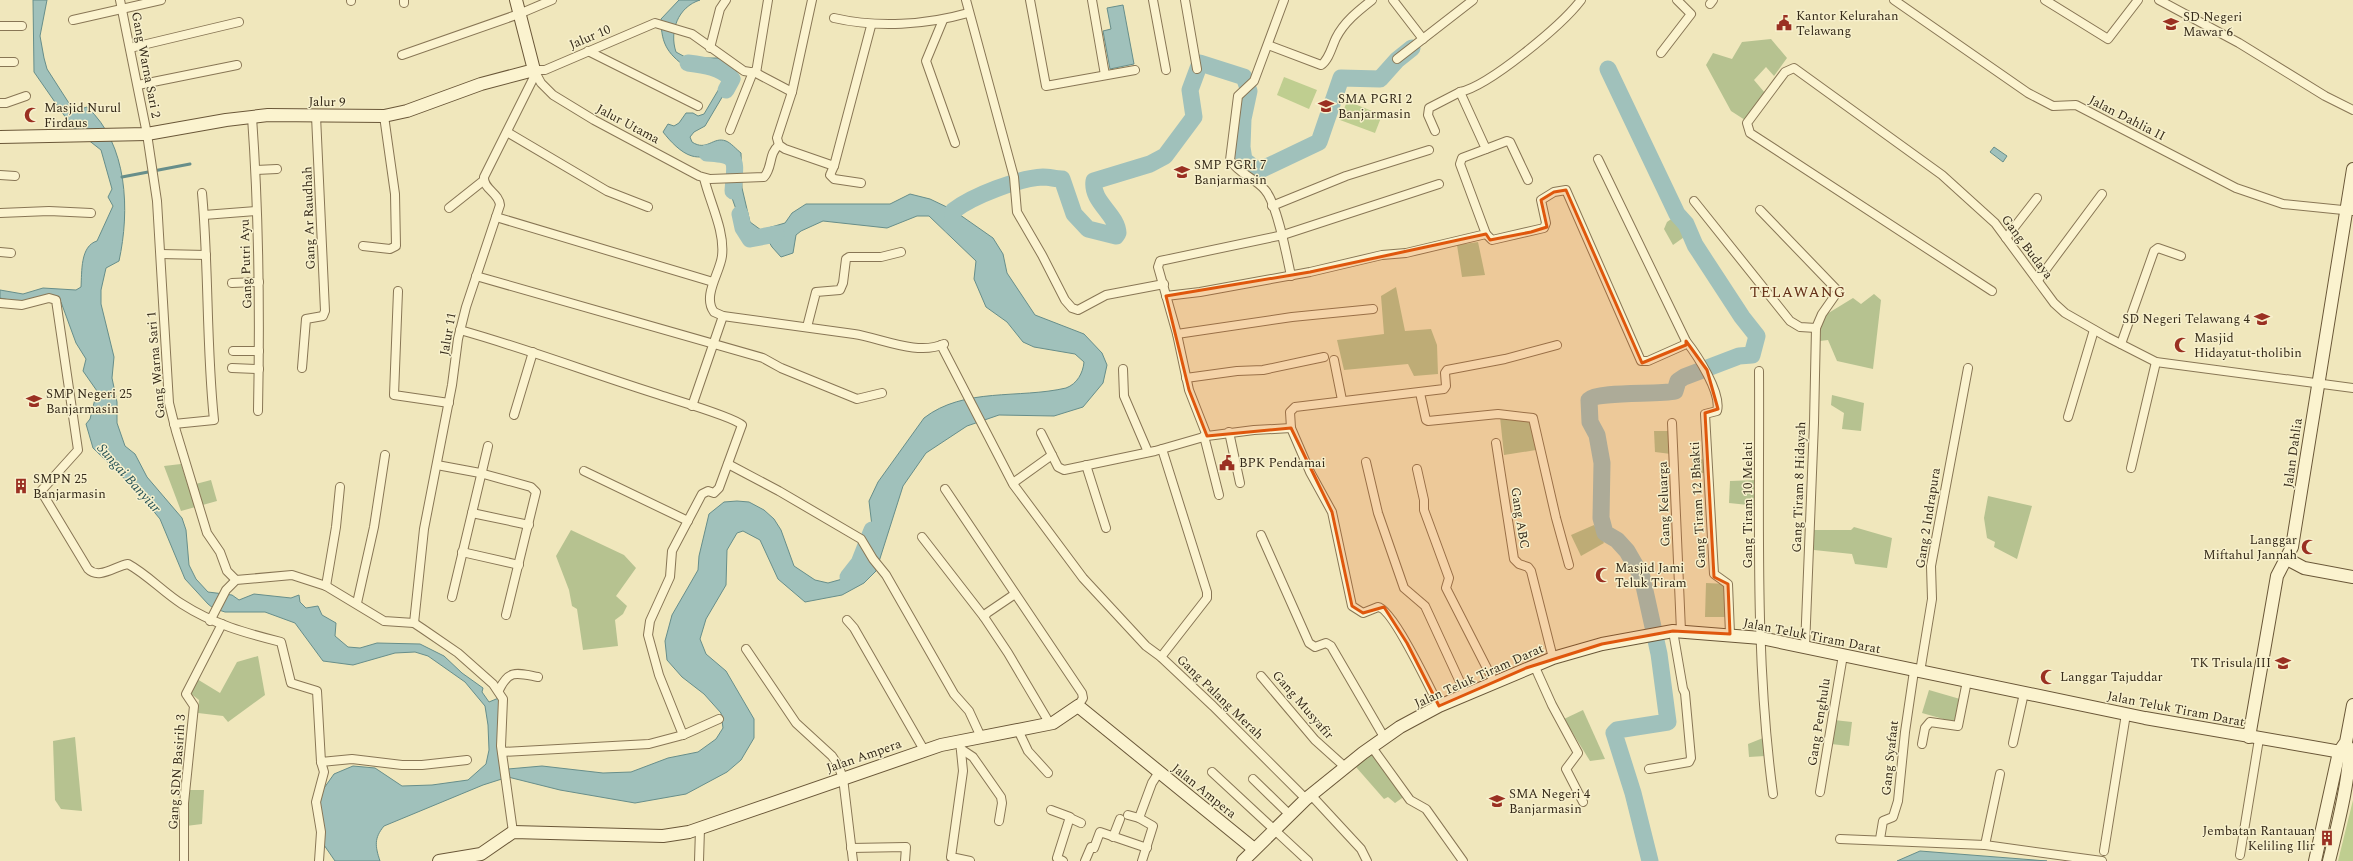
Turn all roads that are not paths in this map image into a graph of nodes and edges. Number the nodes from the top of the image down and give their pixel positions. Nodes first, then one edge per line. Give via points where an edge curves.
1 (120, 0) edge
2 (161, 0) edge
3 (516, 0) edge
4 (552, 0) edge
5 (726, 0) edge
6 (768, 0) edge
7 (812, 0) edge
8 (966, 0) edge
9 (1030, 0) edge
10 (1092, 0) edge
11 (1154, 0) edge
12 (1184, 0) edge
13 (1284, 0) edge
14 (1372, 0) edge
15 (1393, 0) edge
16 (1472, 0) edge
17 (1581, 0) edge
18 (1677, 0) edge
19 (1894, 0) edge
20 (2045, 0) edge
21 (2138, 0) edge
22 (2159, 0) edge
23 (123, 10) junction
24 (968, 13) junction
25 (519, 14) junction
26 (834, 18) dead end
27 (73, 20) dead end
28 (943, 20) junction
29 (239, 22) dead end
30 (0, 26) edge
31 (22, 26) dead end
32 (870, 26) dead end
33 (1423, 38) junction
34 (1268, 45) junction
35 (130, 48) junction
36 (710, 48) junction
37 (588, 51) junction
38 (1661, 53) dead end
39 (402, 55) dead end
40 (1397, 59) dead end
41 (0, 62) edge
42 (14, 62) dead end
43 (237, 65) dead end
44 (1197, 69) dead end
45 (534, 70) junction
46 (1135, 70) dead end
47 (1166, 70) dead end
48 (754, 72) junction
49 (1105, 75) junction
50 (138, 85) junction
51 (792, 92) junction
52 (1460, 92) junction
53 (26, 96) dead end
54 (0, 103) edge
55 (698, 106) dead end
56 (2353, 110) edge
57 (316, 116) junction
58 (384, 116) junction
59 (252, 117) junction
60 (730, 130) dead end
61 (1435, 131) dead end
62 (507, 132) junction
63 (147, 134) junction
64 (0, 137) edge
65 (955, 143) dead end
66 (779, 145) junction
67 (1486, 149) junction
68 (1429, 150) dead end
69 (1598, 159) dead end
70 (834, 166) junction
71 (277, 169) dead end
72 (2353, 169) edge
73 (256, 170) junction
74 (0, 176) edge
75 (15, 176) dead end
76 (704, 178) junction
77 (1528, 180) dead end
78 (483, 181) junction
79 (861, 183) dead end
80 (1439, 184) dead end
81 (202, 193) dead end
82 (2102, 194) dead end
83 (2036, 198) dead end
84 (1694, 201) dead end
85 (1272, 206) junction
86 (648, 207) dead end
87 (449, 208) dead end
88 (1760, 210) dead end
89 (2350, 210) edge
90 (256, 211) junction
91 (0, 213) edge
92 (91, 213) dead end
93 (204, 215) junction
94 (496, 217) junction
95 (1486, 234) junction
96 (1283, 235) junction
97 (2006, 238) junction
98 (363, 246) dead end
99 (0, 252) edge
100 (901, 252) dead end
101 (11, 253) dead end
102 (161, 254) junction
103 (206, 255) junction
104 (2181, 256) dead end
105 (476, 276) junction
106 (1291, 276) junction
107 (2038, 280) junction
108 (259, 282) junction
109 (713, 282) junction
110 (232, 283) dead end
111 (1164, 284) junction
112 (398, 291) dead end
113 (1992, 291) dead end
114 (1166, 296) junction
115 (0, 303) edge
116 (1373, 309) dead end
117 (723, 316) junction
118 (807, 327) junction
119 (1816, 328) junction
120 (460, 330) junction
121 (2094, 330) junction
122 (1177, 334) junction
123 (1686, 341) junction
124 (2121, 344) junction
125 (713, 345) junction
126 (1557, 345) dead end
127 (233, 351) dead end
128 (259, 351) junction
129 (534, 352) junction
130 (1324, 356) dead end
131 (1334, 360) dead end
132 (2156, 362) junction
133 (232, 368) dead end
134 (258, 368) junction
135 (302, 368) dead end
136 (1968, 368) dead end
137 (1123, 369) dead end
138 (1759, 372) dead end
139 (1186, 378) junction
140 (2318, 382) junction
141 (2353, 388) edge
142 (882, 393) dead end
143 (1420, 393) junction
144 (1342, 400) junction
145 (449, 403) junction
146 (692, 406) junction
147 (258, 411) dead end
148 (514, 415) dead end
149 (2068, 417) dead end
150 (1672, 423) dead end
151 (174, 424) junction
152 (1292, 428) junction
153 (1229, 432) junction
154 (1041, 433) dead end
155 (1206, 436) junction
156 (1496, 443) dead end
157 (488, 446) dead end
158 (1162, 449) junction
159 (1148, 452) junction
160 (385, 455) dead end
161 (1052, 455) junction
162 (1366, 462) dead end
163 (728, 464) junction
164 (437, 465) junction
165 (1086, 465) junction
166 (2131, 468) dead end
167 (1417, 469) dead end
168 (584, 470) dead end
169 (482, 474) junction
170 (1013, 483) junction
171 (1240, 484) dead end
172 (340, 487) dead end
173 (945, 489) dead end
174 (1219, 495) dead end
175 (472, 513) junction
176 (688, 521) junction
177 (529, 525) junction
178 (1106, 528) dead end
179 (1261, 535) dead end
180 (922, 537) dead end
181 (462, 552) junction
182 (2287, 559) junction
183 (519, 565) junction
184 (1569, 566) dead end
185 (2353, 578) edge
186 (236, 580) junction
187 (326, 586) junction
188 (1015, 594) junction
189 (452, 597) dead end
190 (357, 603) junction
191 (506, 615) dead end
192 (984, 617) junction
193 (210, 620) junction
194 (847, 620) dead end
195 (414, 623) junction
196 (222, 624) junction
197 (1677, 631) junction
198 (1730, 634) junction
199 (1761, 638) junction
200 (1804, 647) junction
201 (746, 649) dead end
202 (1843, 655) junction
203 (1161, 657) junction
204 (1553, 658) junction
205 (1534, 665) junction
206 (1917, 671) junction
207 (1261, 676) dead end
208 (538, 677) dead end
209 (1967, 681) junction
210 (1494, 682) junction
211 (499, 690) junction
212 (2024, 693) junction
213 (1466, 695) junction
214 (2353, 705) edge
215 (1078, 706) junction
216 (1439, 706) junction
217 (2126, 714) junction
218 (719, 719) dead end
219 (1050, 724) junction
220 (1018, 730) junction
221 (683, 735) junction
222 (981, 737) junction
223 (1384, 737) junction
224 (2254, 738) junction
225 (2013, 743) dead end
226 (1922, 744) dead end
227 (960, 745) junction
228 (1371, 746) junction
229 (924, 750) junction
230 (2347, 754) edge
231 (503, 756) junction
232 (467, 760) dead end
233 (321, 762) junction
234 (1345, 767) junction
235 (1649, 769) dead end
236 (1159, 772) junction
237 (1212, 772) dead end
238 (1048, 773) dead end
239 (2000, 774) dead end
240 (843, 778) junction
241 (1253, 779) dead end
242 (1820, 792) dead end
243 (1773, 794) dead end
244 (1308, 797) junction
245 (1584, 802) dead end
246 (1051, 810) dead end
247 (1128, 815) dead end
248 (1290, 815) junction
249 (1070, 818) junction
250 (1138, 818) junction
251 (1120, 819) dead end
252 (999, 821) dead end
253 (1081, 823) dead end
254 (700, 829) junction
255 (1274, 829) junction
256 (513, 832) junction
257 (1113, 837) junction
258 (1840, 838) dead end
259 (1880, 839) junction
260 (1985, 845) junction
261 (851, 848) junction
262 (1147, 848) junction
263 (1254, 849) junction
264 (2104, 851) dead end
265 (2240, 855) dead end
266 (481, 858) edge
267 (184, 861) edge
268 (319, 861) edge
269 (439, 861) edge
270 (699, 861) edge
271 (853, 861) edge
272 (905, 861) edge
273 (970, 861) edge
274 (1063, 861) edge
275 (1085, 861) edge
276 (1142, 861) edge
277 (1243, 861) edge
278 (1308, 861) edge
279 (1367, 861) edge
280 (1463, 861) edge
281 (2102, 861) edge
282 (2315, 861) edge
283 (2329, 861) edge

1 - 23 street, Gang Warna Sari 2
2 - 23 street
3 - 25 street
4 - 25 street
5 - 36 street via 720,9
6 - 48 street
7 - 51 street
8 - 24 street
9 - 49 street via 1046,86
10 - 49 street
11 - 47 street
12 - 44 street
13 - 34 street
14 - 34 street via 1348,20 1336,36 1325,62 1321,65
15 - 33 street
16 - 33 street
17 - 52 street via 1506,67 1469,90
18 - 38 street via 1691,14
19 - 89 street, Jalan Dahlia II via 2028,93 2053,106 2076,105 2260,198 2283,204
20 - 21 street via 2108,38
22 - 56 street
23 - 27 street
23 - 35 street, Gang Warna Sari 2
24 - 28 street
24 - 111 street via 1014,177 1017,212 1072,308 1078,310 1106,295
25 - 39 street
25 - 45 street
26 - 28 street via 854,23 899,24
28 - 65 street via 926,61
29 - 35 street
30 - 31 street
32 - 70 street
33 - 40 street
34 - 85 street via 1254,81 1240,94 1230,160 1234,167 1267,192
35 - 50 street, Gang Warna Sari 2
36 - 37 street, Jalur 10 via 692,34 655,23
36 - 48 street via 744,71
37 - 45 street, Jalur 10 via 545,70
37 - 55 street
41 - 42 street
43 - 50 street
45 - 58 street, Jalur 9 via 481,84 407,111
45 - 62 street via 533,79 518,105
45 - 76 street, Jalur Utama via 541,83 553,95 594,120
46 - 49 street
48 - 51 street
48 - 60 street
50 - 63 street, Gang Warna Sari 2
51 - 66 street via 777,138
52 - 61 street via 1429,108 1428,115
52 - 67 street
53 - 54 street
57 - 58 street, Jalur 9
57 - 59 street, Jalur 9
57 - 135 street, Gang Ar Raudhah via 325,307 324,315 306,318
58 - 98 street via 395,194 396,246 390,249
59 - 63 street, Jalur 9
59 - 73 street, Gang Putri Ayu
62 - 78 street
62 - 86 street via 607,191
63 - 64 street, Jalur 9
63 - 102 street, Gang Warna Sari 1
66 - 70 street
66 - 76 street, Jalur Utama via 772,154 764,177
67 - 77 street via 1507,140 1510,142
67 - 95 street via 1462,158 1460,164
68 - 85 street via 1346,176
69 - 123 street
70 - 79 street via 830,175 834,179
71 - 73 street
72 - 89 street, Jalan Dahlia
73 - 90 street, Gang Putri Ayu
74 - 75 street
76 - 109 street via 722,242 721,261
78 - 87 street
78 - 94 street, Jalur 11 via 500,201
80 - 96 street
81 - 93 street
82 - 107 street
83 - 97 street
84 - 119 street via 1790,321 1800,327
85 - 96 street
88 - 119 street via 1837,290
89 - 140 street, Jalan Dahlia
90 - 93 street
90 - 108 street, Gang Putri Ayu
91 - 92 street
93 - 103 street
94 - 105 street, Jalur 11
94 - 109 street
95 - 106 street
95 - 123 street via 1492,240 1544,228 1546,223 1541,200 1554,192 1566,190 1641,361 1648,361 1684,345
96 - 106 street
96 - 111 street via 1160,261 1158,267
97 - 107 street, Gang Budaya
97 - 113 street, Gang Budaya via 1995,223 1942,175 1794,68 1784,72 1747,123 1750,133
99 - 101 street
100 - 118 street via 846,259 840,290 816,292
102 - 103 street
102 - 151 street, Gang Warna Sari 1 via 164,336
103 - 151 street via 209,369 214,420
104 - 124 street via 2158,248 2154,251
105 - 120 street, Jalur 11
105 - 125 street
106 - 114 street
107 - 121 street, Gang Budaya via 2054,303 2065,313
108 - 110 street
108 - 128 street, Gang Putri Ayu
109 - 117 street via 710,304 714,312
111 - 114 street
112 - 145 street via 394,395
114 - 122 street
115 - 193 street via 22,305 49,298 56,300 78,450 41,492 88,569 93,574 102,574 117,566 128,564 183,604
116 - 122 street via 1292,317
117 - 118 street
117 - 125 street
118 - 170 street via 904,345 929,348 943,344 978,418
119 - 200 street, Gang Tiram 8 Hidayah
120 - 129 street
120 - 145 street, Jalur 11
121 - 124 street, Gang Budaya
121 - 149 street
122 - 139 street
123 - 198 street, Gang Tiram 12 Bhakti via 1706,369 1718,409 1705,414 1714,574 1728,584
124 - 132 street, Gang Budaya
125 - 142 street via 762,358 857,399
125 - 146 street
126 - 143 street via 1505,359 1447,370 1444,390
127 - 128 street
128 - 134 street, Gang Putri Ayu
129 - 146 street via 589,373
129 - 148 street
130 - 139 street via 1263,370
131 - 144 street
132 - 140 street, Gang Budaya
132 - 166 street
133 - 134 street
134 - 147 street, Gang Putri Ayu
136 - 206 street, Gang 2 Indrapura via 1931,566 1932,599
137 - 159 street via 1124,396
138 - 199 street, Gang Tiram 10 Melati
139 - 155 street
140 - 141 street, Gang Budaya
140 - 182 street, Jalan Dahlia via 2303,485 2292,546
143 - 144 street
143 - 184 street via 1428,421 1498,414 1533,418
144 - 152 street via 1295,407 1290,412
145 - 164 street, Jalur 11
146 - 163 street via 742,425
150 - 197 street, Gang Keluarga
151 - 186 street, Gang Warna Sari 1 via 207,533 220,552 227,571
152 - 153 street
152 - 216 street via 1310,472 1332,512 1352,606 1363,613 1378,607 1385,610 1407,643
153 - 155 street
153 - 171 street
154 - 161 street
155 - 158 street
155 - 174 street
156 - 204 street, Gang ABC via 1514,559 1519,564 1528,566 1531,571
157 - 169 street
158 - 159 street
158 - 203 street, Gang Palang Merah via 1207,595
159 - 165 street
160 - 190 street via 374,527
161 - 165 street via 1060,469
161 - 170 street
162 - 213 street via 1378,513 1404,588 1425,606
163 - 176 street via 717,492 705,491
163 - 222 street via 861,539 886,575 954,694 969,711
164 - 169 street
164 - 195 street, Jalur 11 via 424,529
165 - 178 street
167 - 210 street via 1424,510 1449,578 1446,588
168 - 176 street
169 - 175 street
169 - 177 street via 534,489 536,495
170 - 203 street via 1083,578 1146,646
172 - 187 street
173 - 188 street
175 - 177 street
175 - 181 street
176 - 221 street via 672,551 670,577 650,621 648,635 659,675
177 - 183 street
179 - 223 street via 1309,642 1315,647 1326,643 1331,646
180 - 192 street
181 - 183 street
181 - 189 street
182 - 185 street via 2304,568
182 - 224 street, Jalan Dahlia via 2277,576
183 - 191 street
186 - 187 street via 292,575
186 - 193 street via 226,590
187 - 190 street
188 - 192 street
188 - 215 street via 1082,693 1083,698
190 - 195 street via 384,621
192 - 219 street
193 - 196 street
194 - 229 street via 872,658
195 - 211 street via 458,653
196 - 233 street via 235,631 281,642 291,683 316,690
196 - 267 street, Gang SDN Basirih 3 via 186,694 194,706 184,803
197 - 198 street, Jalan Teluk Tiram Darat
197 - 204 street, Jalan Teluk Tiram Darat via 1602,644
197 - 235 street, Gang Keluarga via 1691,758 1689,762
198 - 199 street, Jalan Teluk Tiram Darat
199 - 200 street, Jalan Teluk Tiram Darat
199 - 243 street, Gang Tiram 10 Melati via 1765,735
200 - 202 street, Jalan Teluk Tiram Darat
201 - 240 street via 796,723 832,756
202 - 206 street, Jalan Teluk Tiram Darat
202 - 242 street, Gang Penghulu
203 - 244 street, Gang Palang Merah
204 - 205 street, Jalan Teluk Tiram Darat
205 - 210 street, Jalan Teluk Tiram Darat
205 - 245 street via 1578,753 1566,769
206 - 209 street, Jalan Teluk Tiram Darat
206 - 259 street, Gang Syafaat via 1905,732 1898,801 1892,817 1882,821
207 - 234 street, Gang Musyafir via 1315,740
208 - 211 street via 510,674
209 - 212 street, Jalan Teluk Tiram Darat
209 - 226 street via 1958,726 1930,722 1925,728
210 - 213 street, Jalan Teluk Tiram Darat
211 - 231 street via 503,699
212 - 217 street, Jalan Teluk Tiram Darat
212 - 225 street
213 - 216 street, Jalan Teluk Tiram Darat
214 - 230 street via 2346,742
215 - 219 street, Jalan Ampera
215 - 236 street, Jalan Ampera
216 - 223 street, Jalan Teluk Tiram Darat
217 - 224 street, Jalan Teluk Tiram Darat
217 - 264 street
218 - 221 street
219 - 220 street, Jalan Ampera
220 - 222 street, Jalan Ampera
220 - 238 street via 1028,750
221 - 231 street via 649,744
222 - 227 street, Jalan Ampera
223 - 228 street, Jalan Teluk Tiram Darat
224 - 230 street, Jalan Teluk Tiram Darat
224 - 265 street
227 - 229 street, Jalan Ampera
227 - 252 street via 972,756 1001,797
227 - 273 street via 963,771 951,857
228 - 234 street, Jalan Teluk Tiram Darat
228 - 280 street via 1410,800 1426,809
229 - 240 street, Jalan Ampera
230 - 282 street via 2326,816
230 - 283 street via 2339,820
231 - 256 street
232 - 233 street via 402,765 352,759
233 - 268 street via 324,772 316,802 320,832
234 - 244 street, Jalan Teluk Tiram Darat
236 - 250 street
236 - 263 street, Jalan Ampera
237 - 255 street
239 - 260 street
240 - 254 street, Jalan Ampera
240 - 261 street
241 - 248 street
244 - 248 street, Jalan Teluk Tiram Darat
244 - 279 street, Gang Palang Merah via 1361,849
246 - 249 street
247 - 250 street
248 - 255 street, Jalan Teluk Tiram Darat
249 - 253 street
249 - 274 street via 1057,858
250 - 262 street via 1153,825
251 - 257 street
254 - 256 street, Jalan Ampera via 663,836
254 - 270 street
255 - 263 street, Jalan Teluk Tiram Darat
255 - 278 street
256 - 266 street
257 - 262 street
257 - 275 street via 1100,832 1094,848 1091,847
258 - 259 street
259 - 260 street
260 - 281 street
261 - 271 street
261 - 272 street via 906,847
262 - 276 street
263 - 277 street, Jalan Teluk Tiram Darat
266 - 269 street

